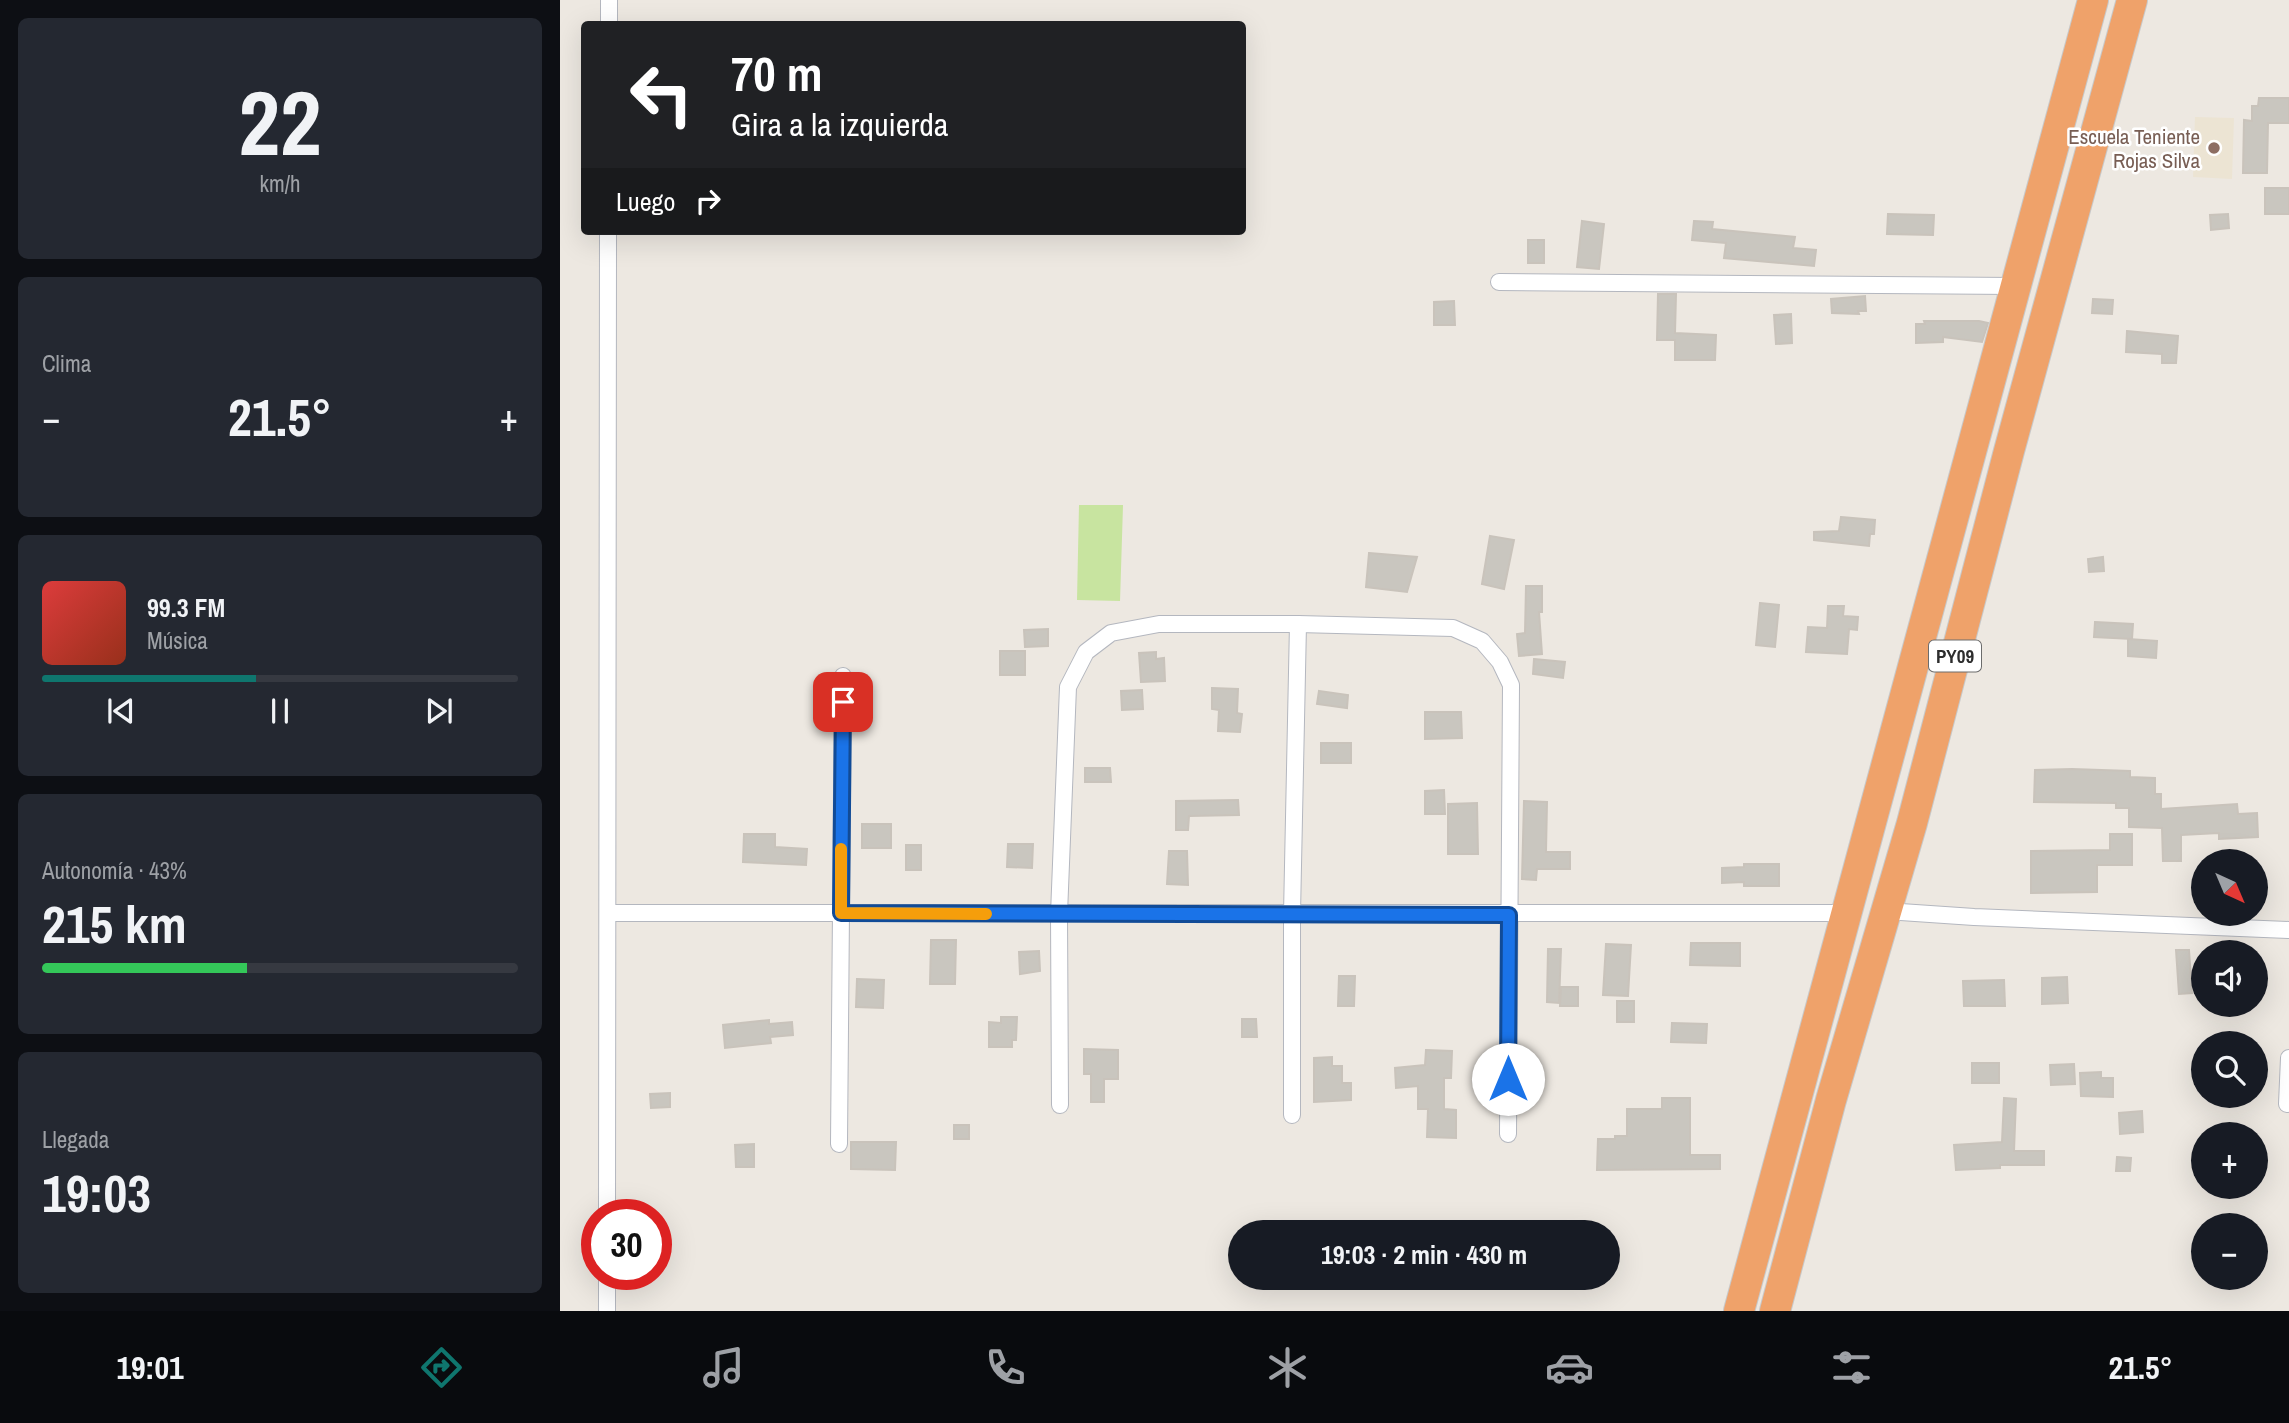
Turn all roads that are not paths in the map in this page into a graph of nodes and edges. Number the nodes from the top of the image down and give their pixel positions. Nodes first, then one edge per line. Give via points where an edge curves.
1 (609, 0) edge
2 (2093, 0) edge
3 (2132, 0) edge
4 (609, 21) edge
5 (608, 235) edge
6 (1499, 282) dead end
7 (2015, 286) junction
8 (1298, 624) junction
9 (843, 676) dead end
10 (1886, 912) junction
11 (608, 913) junction
12 (841, 913) junction
13 (1059, 914) junction
14 (1292, 914) junction
15 (1846, 914) junction
16 (1509, 915) junction
17 (2289, 930) edge
18 (2289, 1058) edge
19 (2287, 1104) dead end
20 (1060, 1105) dead end
21 (1292, 1115) dead end
22 (1508, 1134) dead end
23 (839, 1144) dead end
24 (607, 1199) edge
25 (607, 1290) edge
26 (607, 1311) edge
27 (1739, 1311) edge
28 (1774, 1311) edge

1 - 4 street
2 - 7 highway, PY09
3 - 10 highway, PY09
5 - 11 street
6 - 7 street
7 - 15 highway, PY09
8 - 13 street via 1159,624 1111,634 1086,652 1068,687
8 - 14 street
8 - 16 street via 1454,628 1482,641 1500,662 1511,685
9 - 12 street
10 - 17 street
10 - 28 highway, PY09
11 - 12 street
11 - 24 street
12 - 13 street
12 - 23 street
13 - 14 street
13 - 20 street
14 - 16 street
14 - 21 street
15 - 16 street
15 - 27 highway, PY09
16 - 22 street
18 - 19 street
25 - 26 street

